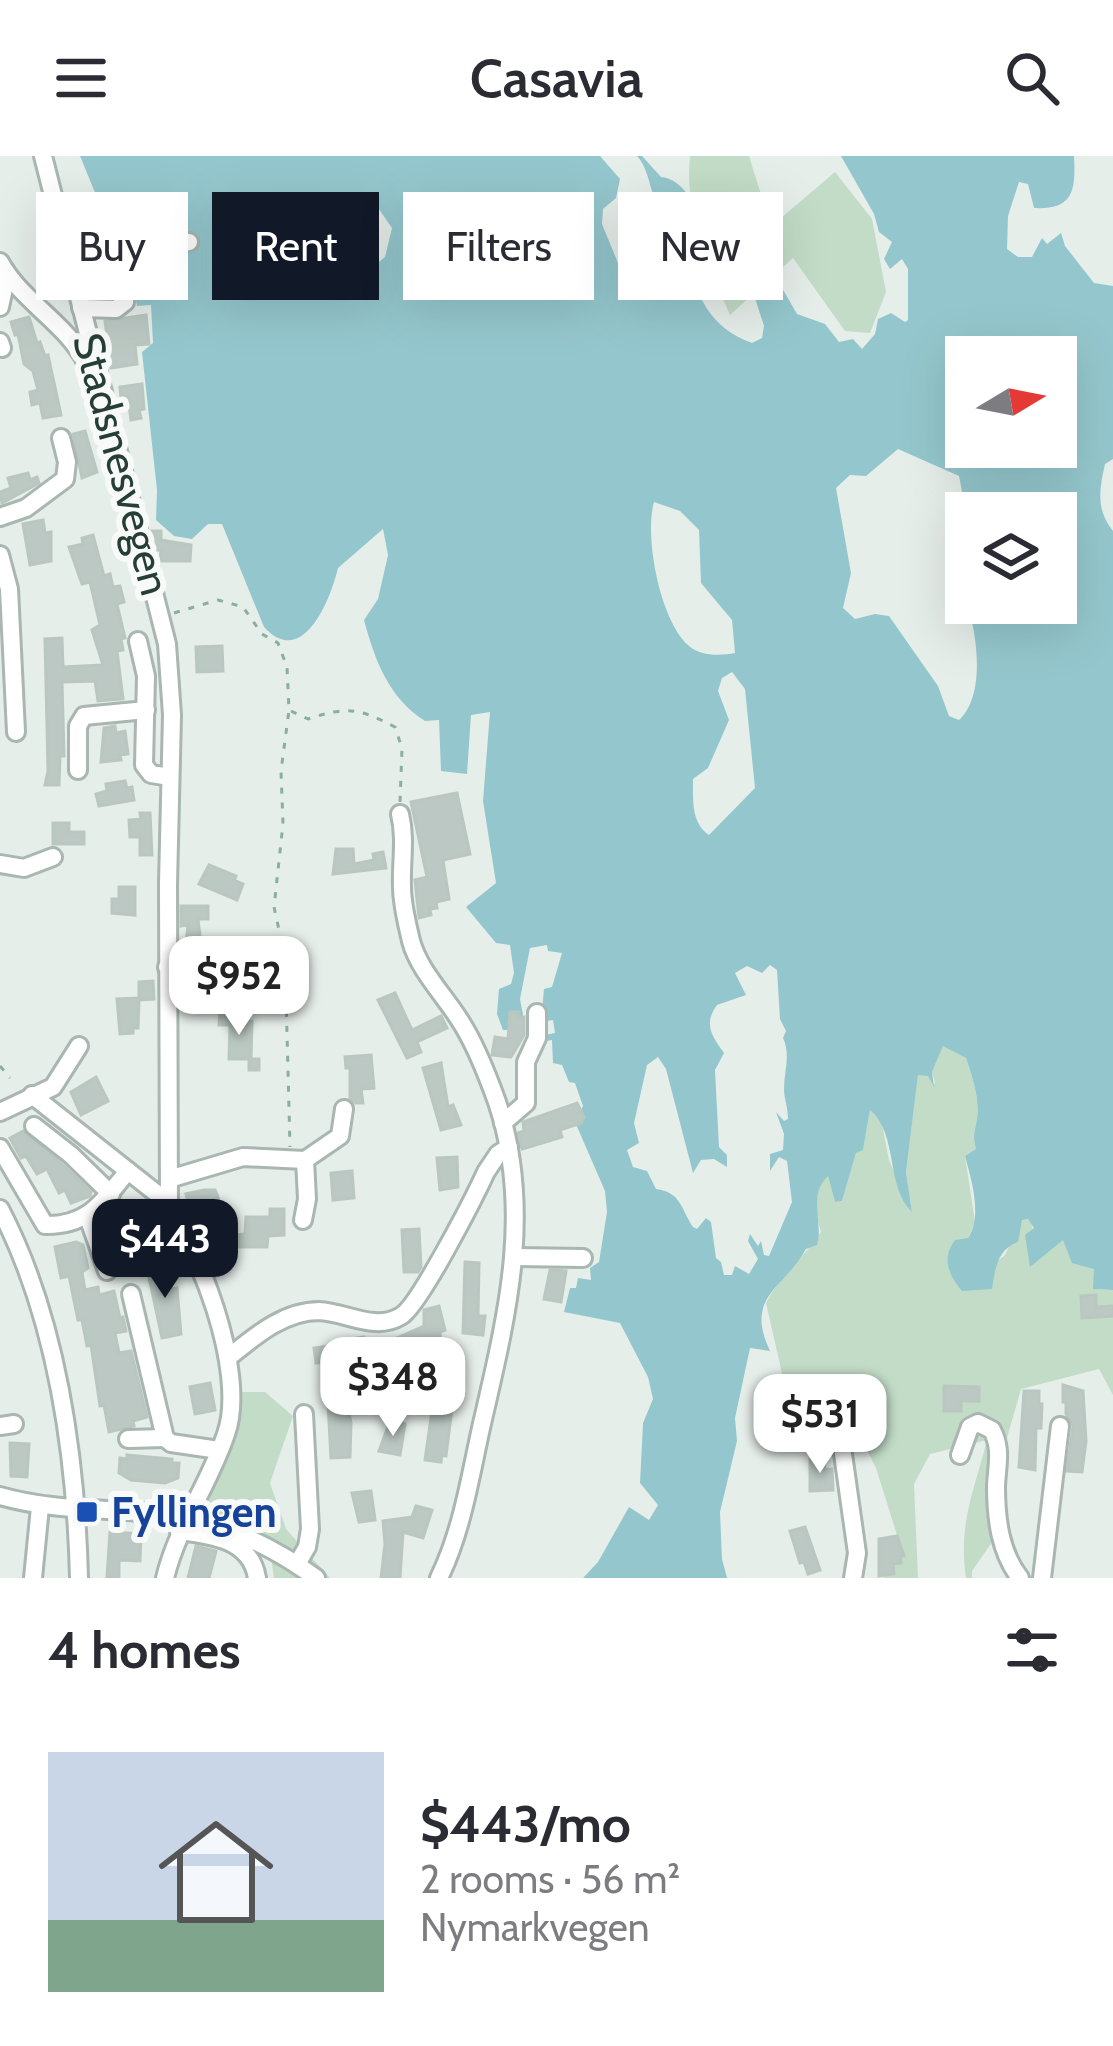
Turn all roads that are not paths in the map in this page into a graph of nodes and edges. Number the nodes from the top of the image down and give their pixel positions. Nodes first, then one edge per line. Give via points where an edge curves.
1 (43, 156) edge
2 (189, 242) dead end
3 (3, 268) edge
4 (0, 307) edge
5 (81, 308) junction
6 (96, 364) junction
7 (62, 438) dead end
8 (0, 517) edge
9 (0, 555) edge
10 (138, 640) dead end
11 (146, 710) junction
12 (16, 732) dead end
13 (78, 770) dead end
14 (170, 777) junction
15 (400, 814) road end
16 (53, 857) dead end
17 (0, 864) edge
18 (167, 967) junction
19 (240, 1007) dead end
20 (537, 1012) dead end
21 (79, 1046) dead end
22 (32, 1095) junction
23 (344, 1109) dead end
24 (0, 1112) edge
25 (503, 1123) junction
26 (34, 1126) dead end
27 (508, 1147) junction
28 (0, 1148) edge
29 (298, 1160) junction
30 (128, 1171) junction
31 (169, 1179) junction
32 (111, 1194) junction
33 (169, 1207) junction
34 (2, 1216) edge
35 (88, 1217) junction
36 (303, 1220) dead end
37 (515, 1257) junction
38 (583, 1258) dead end
39 (107, 1271) dead end
40 (131, 1294) dead end
41 (229, 1357) junction
42 (304, 1414) dead end
43 (1060, 1426) dead end
44 (165, 1438) junction
45 (128, 1439) dead end
46 (219, 1450) junction
47 (843, 1454) dead end
48 (960, 1454) dead end
49 (0, 1496) edge
50 (40, 1508) junction
51 (75, 1509) junction
52 (184, 1524) junction
53 (297, 1564) junction
54 (33, 1578) edge
55 (79, 1578) edge
56 (165, 1578) edge
57 (257, 1578) edge
58 (316, 1578) edge
59 (439, 1578) edge
60 (854, 1578) edge
61 (1020, 1578) edge
62 (1042, 1578) edge

1 - 5 street, Stadsnesvegen
2 - 5 street via 130,251 125,302
3 - 4 street
3 - 6 street
5 - 6 street, Stadsnesvegen
6 - 14 street, Stadsnesvegen via 162,616
7 - 8 street via 65,478
9 - 12 street
10 - 11 street, Stadsnesvegen
11 - 13 street via 84,716
11 - 14 street, Stadsnesvegen via 144,765
14 - 18 street, Stadsnesvegen
15 - 25 street via 412,941 476,1052
16 - 17 street via 24,868
18 - 19 street via 221,964
18 - 31 street, Stadsnesvegen
20 - 25 street via 526,1103
21 - 22 street via 60,1080
22 - 24 street
22 - 30 street
23 - 29 street via 340,1136
25 - 27 street
26 - 32 street
27 - 37 street
27 - 41 street via 486,1172 411,1309 377,1322 306,1312
28 - 35 street via 45,1226
29 - 31 street via 232,1159
29 - 36 street
30 - 32 street
30 - 33 street
31 - 33 street, Stadsnesvegen
32 - 35 street
33 - 41 street via 190,1243
34 - 51 street via 45,1336
35 - 39 street
37 - 38 street
37 - 59 street via 463,1511
40 - 44 street
41 - 46 street via 230,1418
42 - 53 street via 310,1529
43 - 62 street
44 - 45 street
44 - 46 street
46 - 52 street
47 - 60 street
48 - 61 street via 970,1427 992,1430 1002,1542
49 - 50 street
50 - 51 street
50 - 54 street
51 - 52 street
51 - 55 street
52 - 53 street via 237,1533
52 - 56 street
52 - 57 street via 242,1547
53 - 58 street

